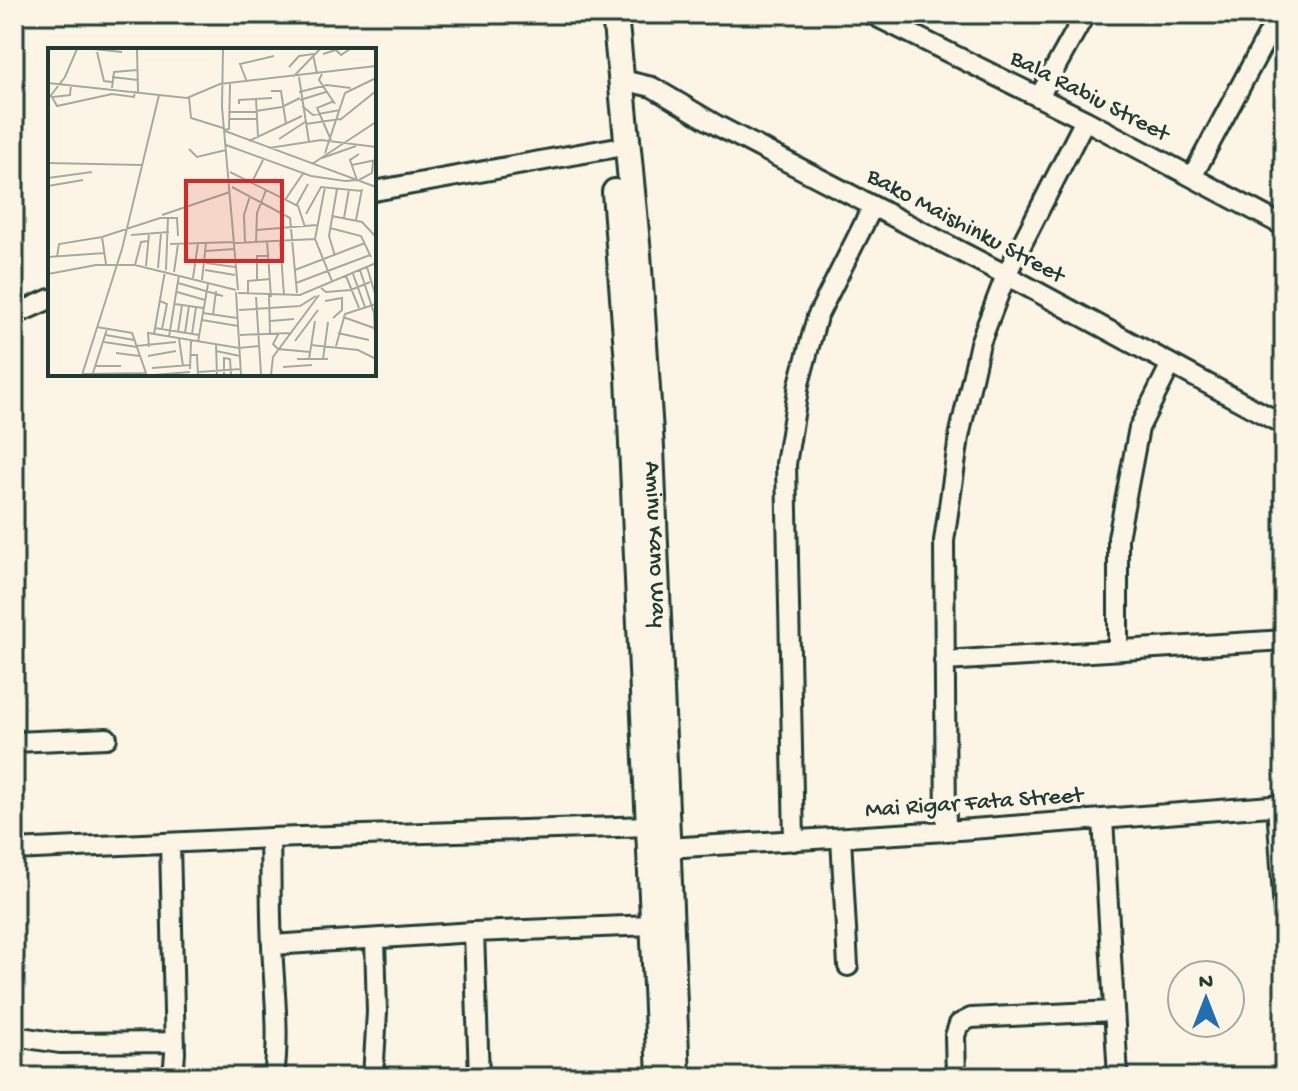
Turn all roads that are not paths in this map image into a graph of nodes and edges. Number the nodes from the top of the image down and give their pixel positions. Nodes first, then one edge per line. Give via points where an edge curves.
1 (598, 14) edge
2 (615, 14) edge
3 (871, 14) edge
4 (1085, 14) edge
5 (1279, 14) edge
6 (891, 18) edge
7 (622, 80) junction
8 (1039, 97) junction
9 (1085, 120) junction
10 (612, 148) junction
11 (1192, 177) junction
12 (623, 188) junction
13 (376, 191) edge
14 (873, 206) junction
15 (1284, 226) edge
16 (1006, 275) junction
17 (48, 300) edge
18 (14, 315) edge
19 (1171, 364) junction
20 (1284, 425) edge
21 (1284, 640) edge
22 (1118, 650) junction
23 (944, 661) junction
24 (107, 738) dead end
25 (14, 742) edge
26 (656, 782) junction
27 (1281, 805) edge
28 (1103, 819) junction
29 (649, 826) junction
30 (946, 831) junction
31 (270, 838) junction
32 (841, 838) junction
33 (794, 841) junction
34 (170, 843) junction
35 (667, 848) junction
36 (14, 850) edge
37 (1284, 913) edge
38 (652, 925) junction
39 (474, 932) junction
40 (375, 939) junction
41 (272, 945) junction
42 (848, 966) dead end
43 (1113, 1011) junction
44 (14, 1036) edge
45 (175, 1042) junction
46 (668, 1066) edge
47 (173, 1077) edge
48 (274, 1077) edge
49 (373, 1077) edge
50 (479, 1077) edge
51 (956, 1077) edge
52 (1118, 1077) edge

1 - 10 main road, Aminu Kano Way
2 - 7 main road, Aminu Kano Way
3 - 6 street, Bala Rabiu Street
4 - 8 street
5 - 11 street
6 - 8 street, Bala Rabiu Street
7 - 12 main road, Aminu Kano Way
7 - 14 street, Bako Maishinku Street via 652,87
8 - 9 street, Bala Rabiu Street
9 - 11 street, Bala Rabiu Street
9 - 16 street
10 - 12 main road, Aminu Kano Way
10 - 13 street
11 - 15 street, Bala Rabiu Street
12 - 26 main road, Aminu Kano Way via 651,448
14 - 16 street, Bako Maishinku Street
14 - 33 street via 817,317 786,464
16 - 19 street, Bako Maishinku Street
16 - 23 street via 980,343 959,437 944,541
17 - 18 street
19 - 20 street, Bako Maishinku Street
19 - 22 street via 1139,428 1118,538
21 - 22 street
22 - 23 street
23 - 30 street
24 - 25 street
26 - 29 main road, Aminu Kano Way
26 - 35 main road, Aminu Kano Way
27 - 28 street, Mai Rigar Fata Street
27 - 37 street
28 - 30 street, Mai Rigar Fata Street
28 - 43 street
29 - 31 street
29 - 38 main road, Aminu Kano Way
30 - 32 street, Mai Rigar Fata Street
31 - 34 street
31 - 41 street
32 - 33 street, Mai Rigar Fata Street
32 - 42 street
33 - 35 street, Mai Rigar Fata Street
34 - 36 street
34 - 45 street
35 - 46 main road, Aminu Kano Way
38 - 39 street
38 - 46 main road, Aminu Kano Way
39 - 40 street
39 - 50 street
40 - 41 street
40 - 49 street
41 - 48 street via 277,1002
43 - 51 street via 971,1018 959,1024 955,1036
43 - 52 street
44 - 45 street via 60,1043
45 - 47 street

